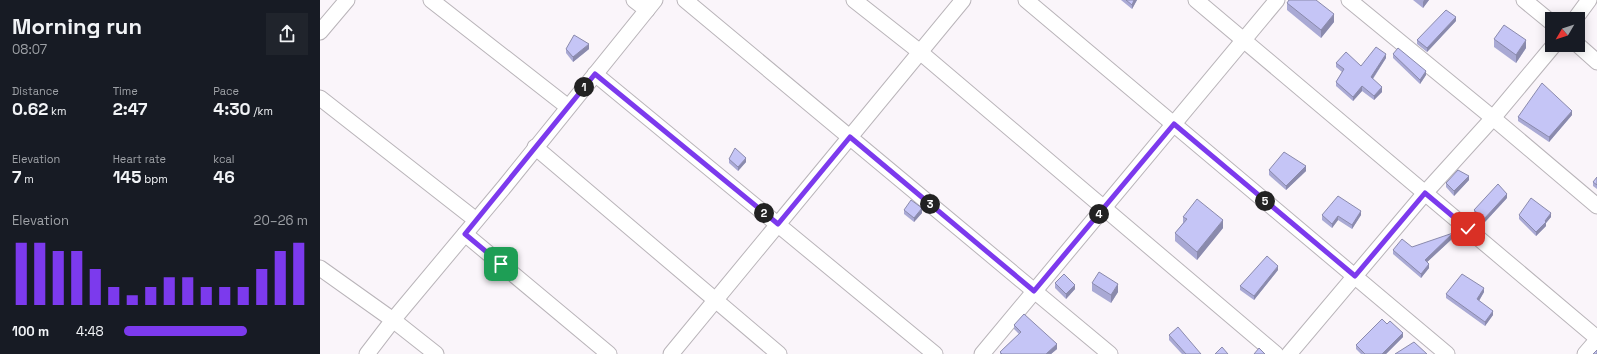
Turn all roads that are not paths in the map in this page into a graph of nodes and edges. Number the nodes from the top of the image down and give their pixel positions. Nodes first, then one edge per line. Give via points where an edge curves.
1 (347, 0) edge
2 (431, 0) edge
3 (634, 0) edge
4 (685, 0) edge
5 (854, 0) edge
6 (963, 0) edge
7 (1026, 0) edge
8 (1196, 0) edge
9 (1277, 0) edge
10 (1348, 0) edge
11 (1524, 0) edge
12 (1589, 0) edge
13 (651, 5) edge
14 (1580, 12) edge
15 (1545, 16) edge
16 (320, 32) edge
17 (1244, 40) junction
18 (1585, 51) edge
19 (920, 52) junction
20 (1548, 52) edge
21 (1597, 62) edge
22 (595, 74) junction
23 (320, 98) edge
24 (568, 107) junction
25 (1493, 118) junction
26 (1174, 124) junction
27 (850, 137) junction
28 (535, 147) junction
29 (1425, 193) junction
30 (1597, 206) edge
31 (1104, 208) junction
32 (476, 220) junction
33 (778, 224) junction
34 (465, 234) junction
35 (320, 268) edge
36 (1355, 276) junction
37 (1034, 291) junction
38 (716, 299) junction
39 (393, 320) junction
40 (1597, 339) edge
41 (367, 354) edge
42 (436, 354) edge
43 (609, 354) edge
44 (671, 354) edge
45 (779, 354) edge
46 (935, 354) edge
47 (982, 354) edge
48 (1110, 354) edge
49 (1276, 354) edge
50 (1289, 354) edge
51 (1448, 354) edge
52 (1585, 354) edge

1 - 16 street
2 - 24 street
3 - 13 street
4 - 27 street
5 - 19 street
6 - 19 street
7 - 26 street
8 - 17 street
9 - 17 street
10 - 25 street
11 - 15 street
12 - 14 street
13 - 22 street
17 - 26 street
17 - 29 street
18 - 21 street
19 - 27 street
19 - 31 street
20 - 25 street
22 - 24 street
22 - 33 street
23 - 32 street
24 - 28 street
25 - 29 street
25 - 30 street
26 - 31 street
26 - 36 street
27 - 33 street
27 - 37 street
28 - 32 street
28 - 38 street
29 - 36 street
29 - 40 street
31 - 37 street
31 - 49 street
32 - 34 street
33 - 38 street
33 - 46 street
34 - 39 street
34 - 43 street
35 - 39 street
36 - 50 street
36 - 51 street
37 - 47 street
37 - 48 street
38 - 44 street
38 - 45 street
39 - 41 street
39 - 42 street
40 - 52 street

